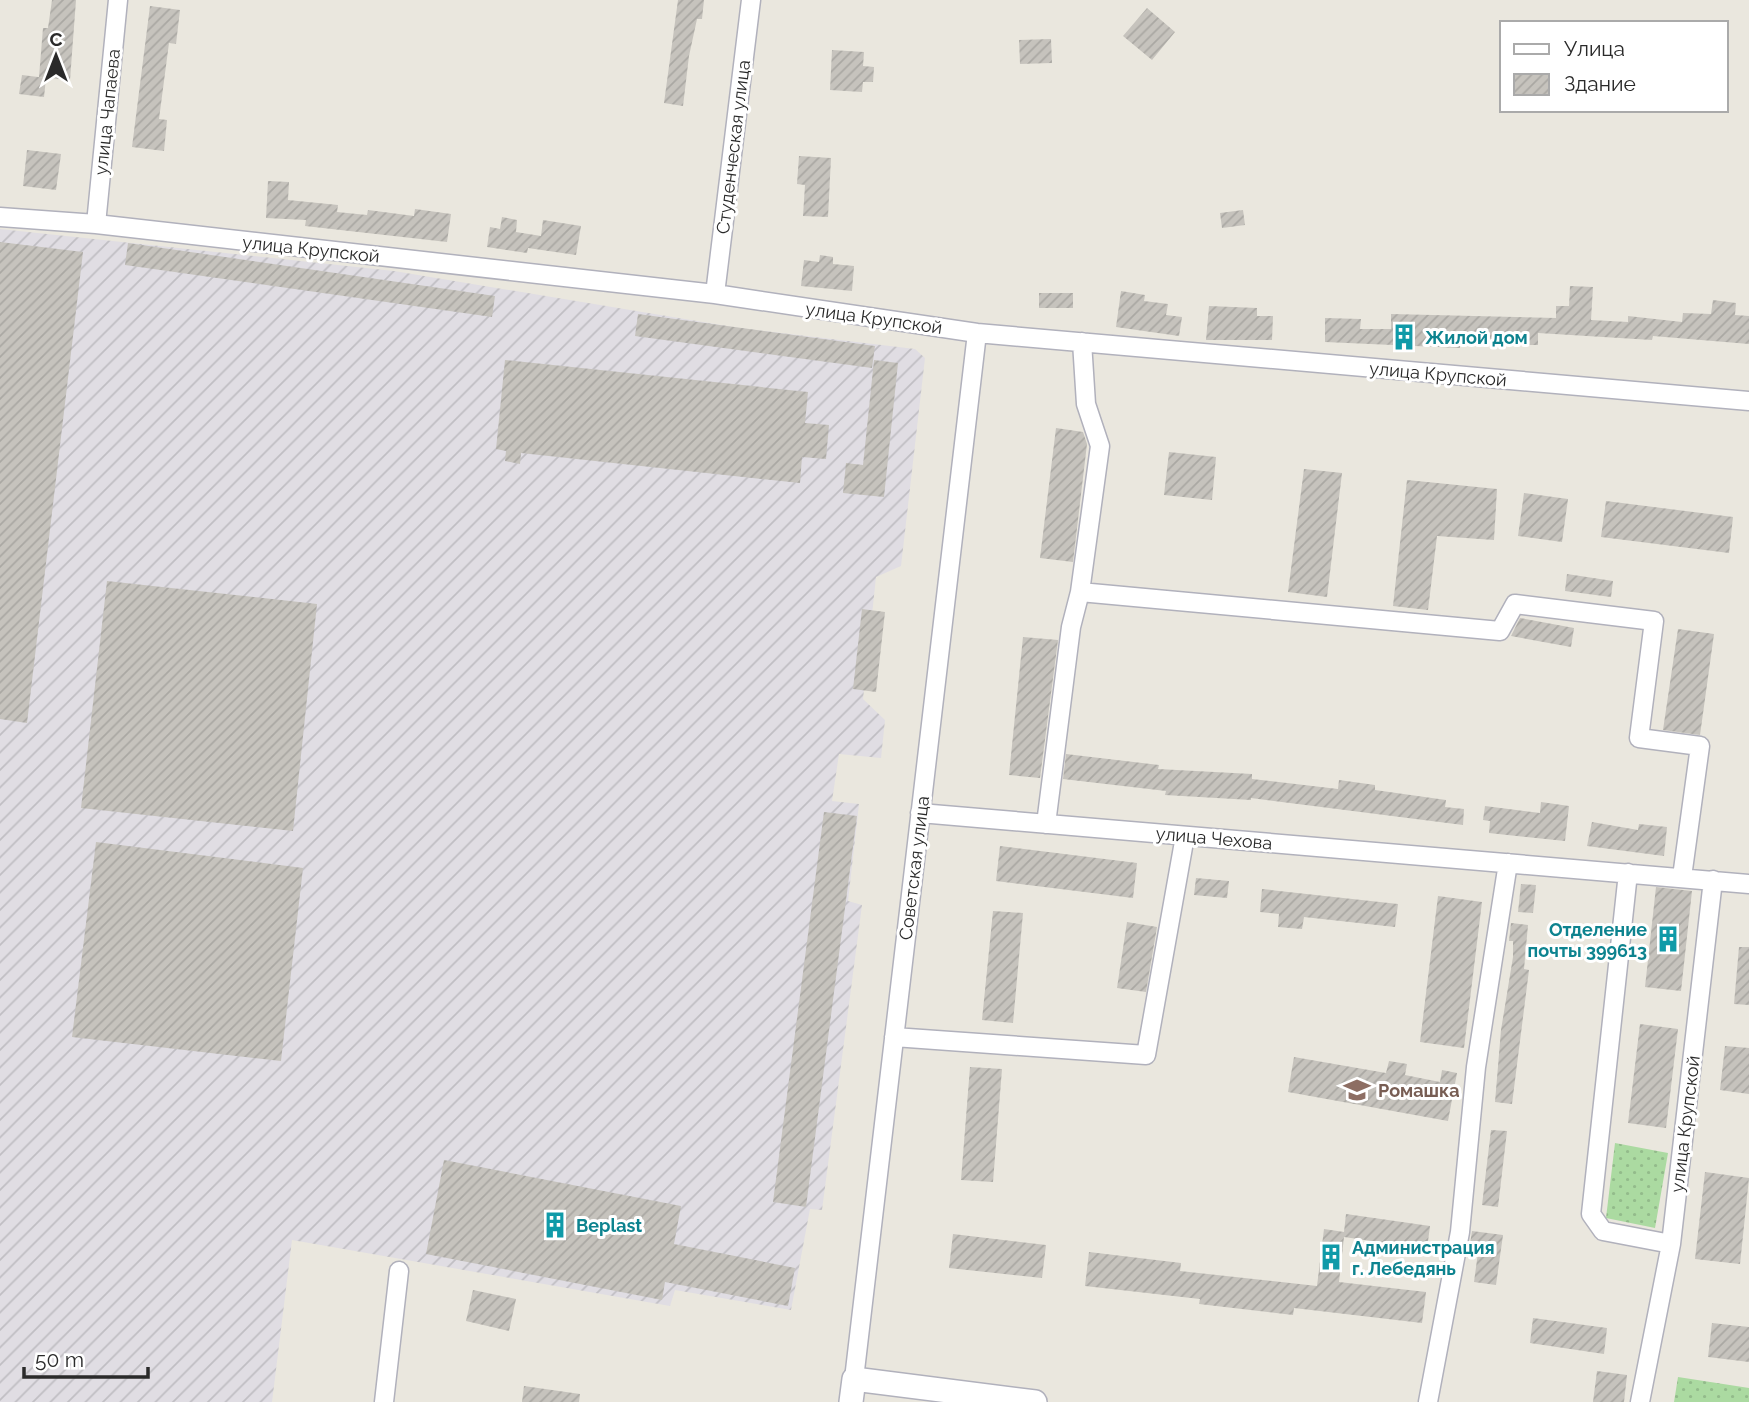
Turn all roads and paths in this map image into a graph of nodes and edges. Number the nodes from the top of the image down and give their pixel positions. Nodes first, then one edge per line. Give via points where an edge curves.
1 (118, 0) edge
2 (751, 0) edge
3 (0, 217) edge
4 (96, 225) junction
5 (715, 294) junction
6 (977, 333) junction
7 (1082, 342) junction
8 (1749, 401) edge
9 (1080, 592) junction
10 (920, 813) junction
11 (1046, 824) junction
12 (1185, 835) junction
13 (1508, 863) junction
14 (1628, 873) junction
15 (1682, 877) junction
16 (1713, 880) junction
17 (1749, 884) edge
18 (894, 1037) junction
19 (1671, 1244) junction
20 (399, 1271) dead end
21 (852, 1391) edge
22 (384, 1402) edge
23 (1035, 1402) edge
24 (1428, 1402) edge
25 (1640, 1402) edge

1 - 4 street, улица Чапаева
2 - 5 street, Студенческая улица
3 - 4 street, улица Крупской
4 - 5 street, улица Крупской
5 - 6 street, улица Крупской
6 - 7 street, улица Крупской
6 - 10 street, Советская улица
7 - 8 street, улица Крупской
7 - 9 street via 1086,404 1100,446
9 - 11 street via 1071,627
9 - 15 street via 1500,631 1515,604 1654,621 1639,737 1700,746
10 - 11 street, улица Чехова
10 - 18 street, Советская улица
11 - 12 street, улица Чехова
12 - 13 street, улица Чехова
12 - 18 street via 1146,1055
13 - 14 street, улица Чехова
13 - 24 street via 1476,1067 1460,1232
14 - 15 street, улица Чехова
14 - 19 street via 1591,1214 1604,1231
15 - 16 street, улица Чехова
16 - 17 street
16 - 19 street, улица Крупской
18 - 21 street, Советская улица
19 - 25 street, улица Крупской
20 - 22 street
21 - 23 main road

